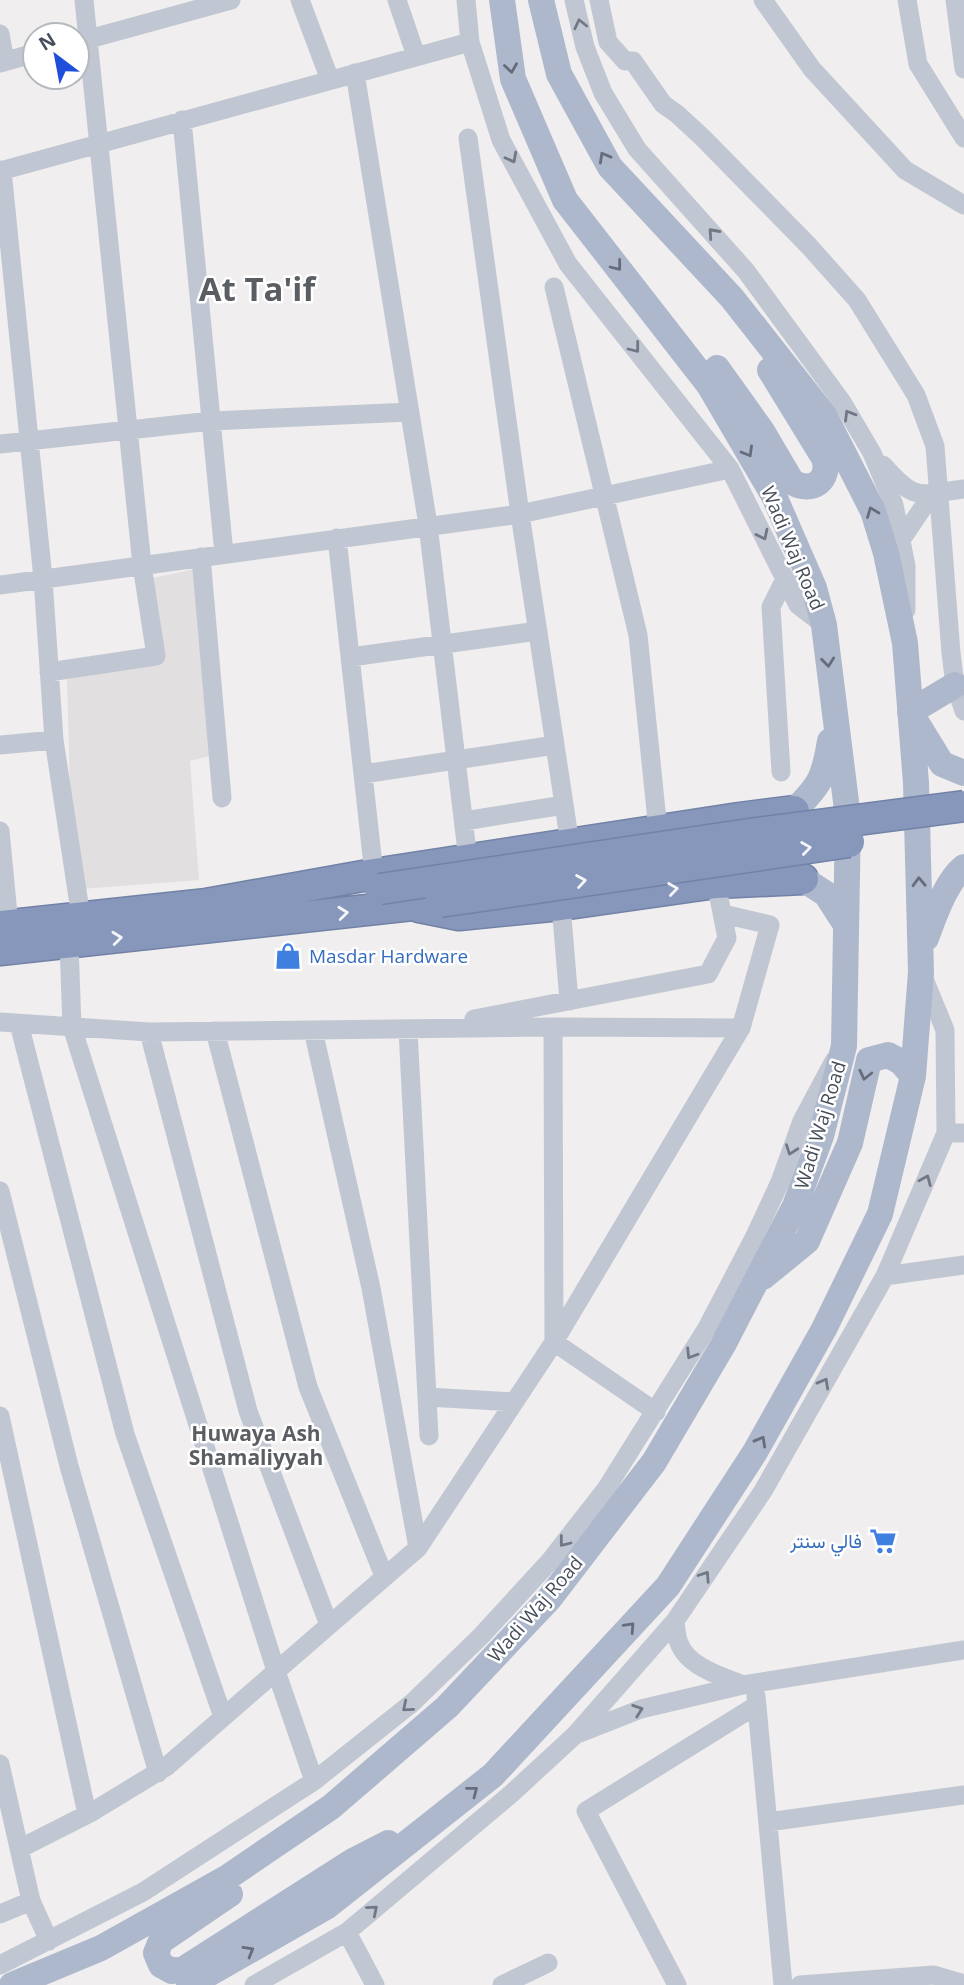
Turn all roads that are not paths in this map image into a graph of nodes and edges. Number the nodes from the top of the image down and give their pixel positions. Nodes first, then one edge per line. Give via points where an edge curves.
1 (84, 0) edge
2 (231, 0) edge
3 (300, 0) edge
4 (397, 0) edge
5 (466, 0) edge
6 (502, 0) edge
7 (541, 0) edge
8 (574, 0) edge
9 (599, 0) edge
10 (763, 0) edge
11 (906, 0) edge
12 (955, 0) edge
13 (83, 21) edge
14 (0, 34) edge
15 (91, 38) edge
16 (470, 42) junction
17 (416, 57) junction
18 (21, 58) edge
19 (3, 62) edge
20 (964, 69) edge
21 (355, 73) junction
22 (330, 80) junction
23 (91, 91) edge
24 (182, 120) junction
25 (468, 138) dead end
26 (964, 138) edge
27 (99, 144) junction
28 (1, 171) edge
29 (624, 183) junction
30 (964, 205) edge
31 (554, 287) dead end
32 (642, 298) junction
33 (410, 412) junction
34 (211, 421) junction
35 (128, 430) junction
36 (29, 440) junction
37 (0, 444) edge
38 (872, 453) junction
39 (730, 469) junction
40 (964, 489) edge
41 (940, 492) junction
42 (606, 496) junction
43 (520, 514) junction
44 (428, 525) junction
45 (337, 538) junction
46 (901, 540) junction
47 (224, 554) junction
48 (201, 557) junction
49 (142, 565) junction
50 (43, 579) junction
51 (785, 579) junction
52 (0, 585) edge
53 (824, 625) junction
54 (538, 631) junction
55 (905, 643) junction
56 (442, 644) junction
57 (351, 657) junction
58 (49, 672) junction
59 (956, 685) junction
60 (964, 711) edge
61 (910, 712) junction
62 (834, 715) junction
63 (54, 740) junction
64 (555, 744) junction
65 (0, 745) edge
66 (457, 761) junction
67 (781, 772) dead end
68 (964, 773) edge
69 (363, 774) junction
70 (222, 798) dead end
71 (564, 806) junction
72 (964, 806) edge
73 (794, 811) joint
74 (464, 821) junction
75 (964, 826) edge
76 (658, 830) junction
77 (0, 831) edge
78 (570, 844) junction
79 (468, 860) junction
80 (964, 867) edge
81 (803, 879) joint
82 (377, 881) junction
83 (716, 883) junction
84 (426, 904) junction
85 (561, 905) junction
86 (723, 914) junction
87 (846, 925) junction
88 (75, 930) junction
89 (3, 934) edge
90 (921, 961) junction
91 (569, 1001) junction
92 (10, 1023) edge
93 (72, 1027) junction
94 (552, 1027) junction
95 (741, 1028) junction
96 (313, 1030) junction
97 (414, 1030) junction
98 (215, 1031) junction
99 (149, 1032) junction
100 (844, 1046) junction
101 (913, 1076) junction
102 (955, 1133) edge
103 (0, 1191) edge
104 (964, 1265) edge
105 (885, 1276) junction
106 (755, 1284) junction
107 (554, 1342) junction
108 (427, 1396) junction
109 (514, 1402) junction
110 (656, 1412) junction
111 (0, 1416) edge
112 (429, 1436) dead end
113 (5, 1458) edge
114 (418, 1548) junction
115 (384, 1576) junction
116 (675, 1621) junction
117 (329, 1625) junction
118 (964, 1650) edge
119 (276, 1671) junction
120 (749, 1685) junction
121 (757, 1705) junction
122 (223, 1717) junction
123 (575, 1735) junction
124 (385, 1760) junction
125 (0, 1764) edge
126 (158, 1773) junction
127 (314, 1781) junction
128 (964, 1796) edge
129 (445, 1813) junction
130 (87, 1814) junction
131 (768, 1822) junction
132 (19, 1849) junction
133 (31, 1901) junction
134 (0, 1914) edge
135 (347, 1932) junction
136 (49, 1941) junction
137 (548, 1963) dead end
138 (0, 1965) edge
139 (514, 1982) edge
140 (964, 1984) edge
141 (12, 1985) edge
142 (189, 1985) edge
143 (254, 1985) edge
144 (375, 1985) edge
145 (677, 1985) edge
146 (783, 1985) edge
147 (800, 1985) edge

1 - 13 street
2 - 15 street
3 - 22 street
4 - 17 street
5 - 16 street
6 -> 32 main road, Wadi Waj Road via 513,79 565,200
29 -> 7 main road via 610,167 559,74
38 -> 8 street via 842,402 746,271 637,149 603,93
9 - 41 street via 608,42 625,61 633,61 663,104 702,137 857,300 916,395 935,446
10 - 30 street via 812,69 905,170
11 - 26 street via 918,64
12 - 20 street
14 - 19 street
16 - 17 street
16 -> 39 street via 501,140 568,264
17 - 21 street
18 - 19 street
21 - 22 street
21 - 33 street
22 - 24 street
23 - 27 street
24 - 27 street
24 - 34 street
25 - 43 street
27 - 28 street
27 - 35 street
28 - 36 street
29 - 32 main road via 672,257 715,301 771,372 824,458 826,472 818,484 805,488 792,482 713,363 674,319
55 -> 29 main road via 873,511 824,415 733,298
31 - 42 street
32 -> 53 main road, Wadi Waj Road via 709,385 774,496 814,588
33 - 34 street
33 - 44 street
34 - 35 street
34 - 47 street
35 - 36 street
35 - 49 street
36 - 37 street
36 - 50 street
38 - 41 street via 904,489 920,495
38 - 46 street via 894,505
39 - 42 street
39 -> 51 street
40 - 41 street
41 - 46 street via 926,503
41 - 59 street
42 - 43 street
42 - 76 street via 638,635
43 - 44 street
43 - 54 street
44 - 45 street
44 - 56 street
45 - 47 street
45 - 57 street
46 - 55 street via 906,566
47 - 48 street
48 - 49 street
48 - 70 street
49 - 50 street
49 - 58 street via 156,656
50 - 52 street
50 - 58 street
51 - 53 street via 797,605
51 - 67 street via 771,607
53 -> 62 main road, Wadi Waj Road
54 - 56 street
54 - 64 street
55 - 61 main road
56 - 57 street
56 - 66 street
57 - 69 street
58 - 63 street
59 - 60 street
59 - 61 main road
61 - 68 main road via 942,764
90 -> 61 main road
62 - 73 main road via 818,787
62 - 87 main road, Wadi Waj Road via 848,818
63 - 65 street
63 - 88 street
64 - 66 street
64 - 71 street
66 - 69 street
66 - 74 street
69 - 82 street
71 - 74 street
71 - 78 street
72 - 82 highway, bridge
73 - 76 highway
74 - 79 street
84 -> 75 highway, bridge
76 - 78 highway
77 - 89 street
78 - 79 highway
79 - 82 highway
80 - 90 main road via 938,908
81 - 83 highway
81 - 87 main road via 826,894
82 - 88 highway via 206,904
85 -> 83 highway
83 - 86 street
84 - 85 highway via 459,915
88 -> 84 highway
85 - 91 street
86 - 91 street via 727,938 708,974
86 - 95 street via 770,925
87 - 100 main road, Wadi Waj Road
88 - 89 highway
88 - 93 street
90 - 101 main road
90 - 102 street via 945,1030
91 - 97 street
92 - 93 street
92 - 122 street via 125,1434
93 - 99 street
93 - 119 street
94 - 95 street
94 - 97 street
94 - 107 street
95 - 107 street
96 - 97 street
96 - 98 street
96 - 114 street via 371,1288
97 - 108 street
98 - 99 street
98 - 115 street via 308,1387
99 - 117 street via 248,1411
100 - 106 main road, Wadi Waj Road via 821,1136 795,1206
100 -> 110 street via 817,1088 754,1238
101 -> 106 main road via 888,1055 869,1060 850,1143 807,1241
129 -> 101 main road via 493,1775 668,1586 755,1452 824,1329 880,1214
105 -> 102 street
103 - 126 street via 69,1466
104 - 105 street
116 -> 105 street via 763,1491
106 - 124 main road, Wadi Waj Road via 654,1462 549,1599 447,1707
107 - 109 street
107 - 110 street
108 - 109 street
108 - 112 street
109 - 114 street
110 -> 127 street via 606,1489 549,1562 412,1703
111 - 113 street
113 - 130 street
114 - 115 street
115 - 117 street
116 - 120 street via 678,1643 686,1655 700,1667
116 - 123 street
117 - 119 street
118 - 120 street
119 - 122 street
119 - 127 street
120 - 121 street
123 -> 120 street via 641,1709
121 - 131 street
121 - 145 street via 586,1811
122 - 126 street
135 -> 123 street
124 - 129 main road via 346,1816 161,1941 156,1953 161,1965 172,1971 184,1969 353,1861
124 - 141 main road, Wadi Waj Road via 331,1807 228,1877 101,1948
125 - 132 street
126 - 130 street
127 - 136 street via 143,1892
128 - 131 street
142 -> 129 main road via 326,1907
130 - 132 street
131 - 146 street
132 - 133 street
133 - 134 street
133 - 136 street
135 - 143 street
135 - 144 street
136 - 138 street
137 - 139 street
140 - 147 street via 934,1975

